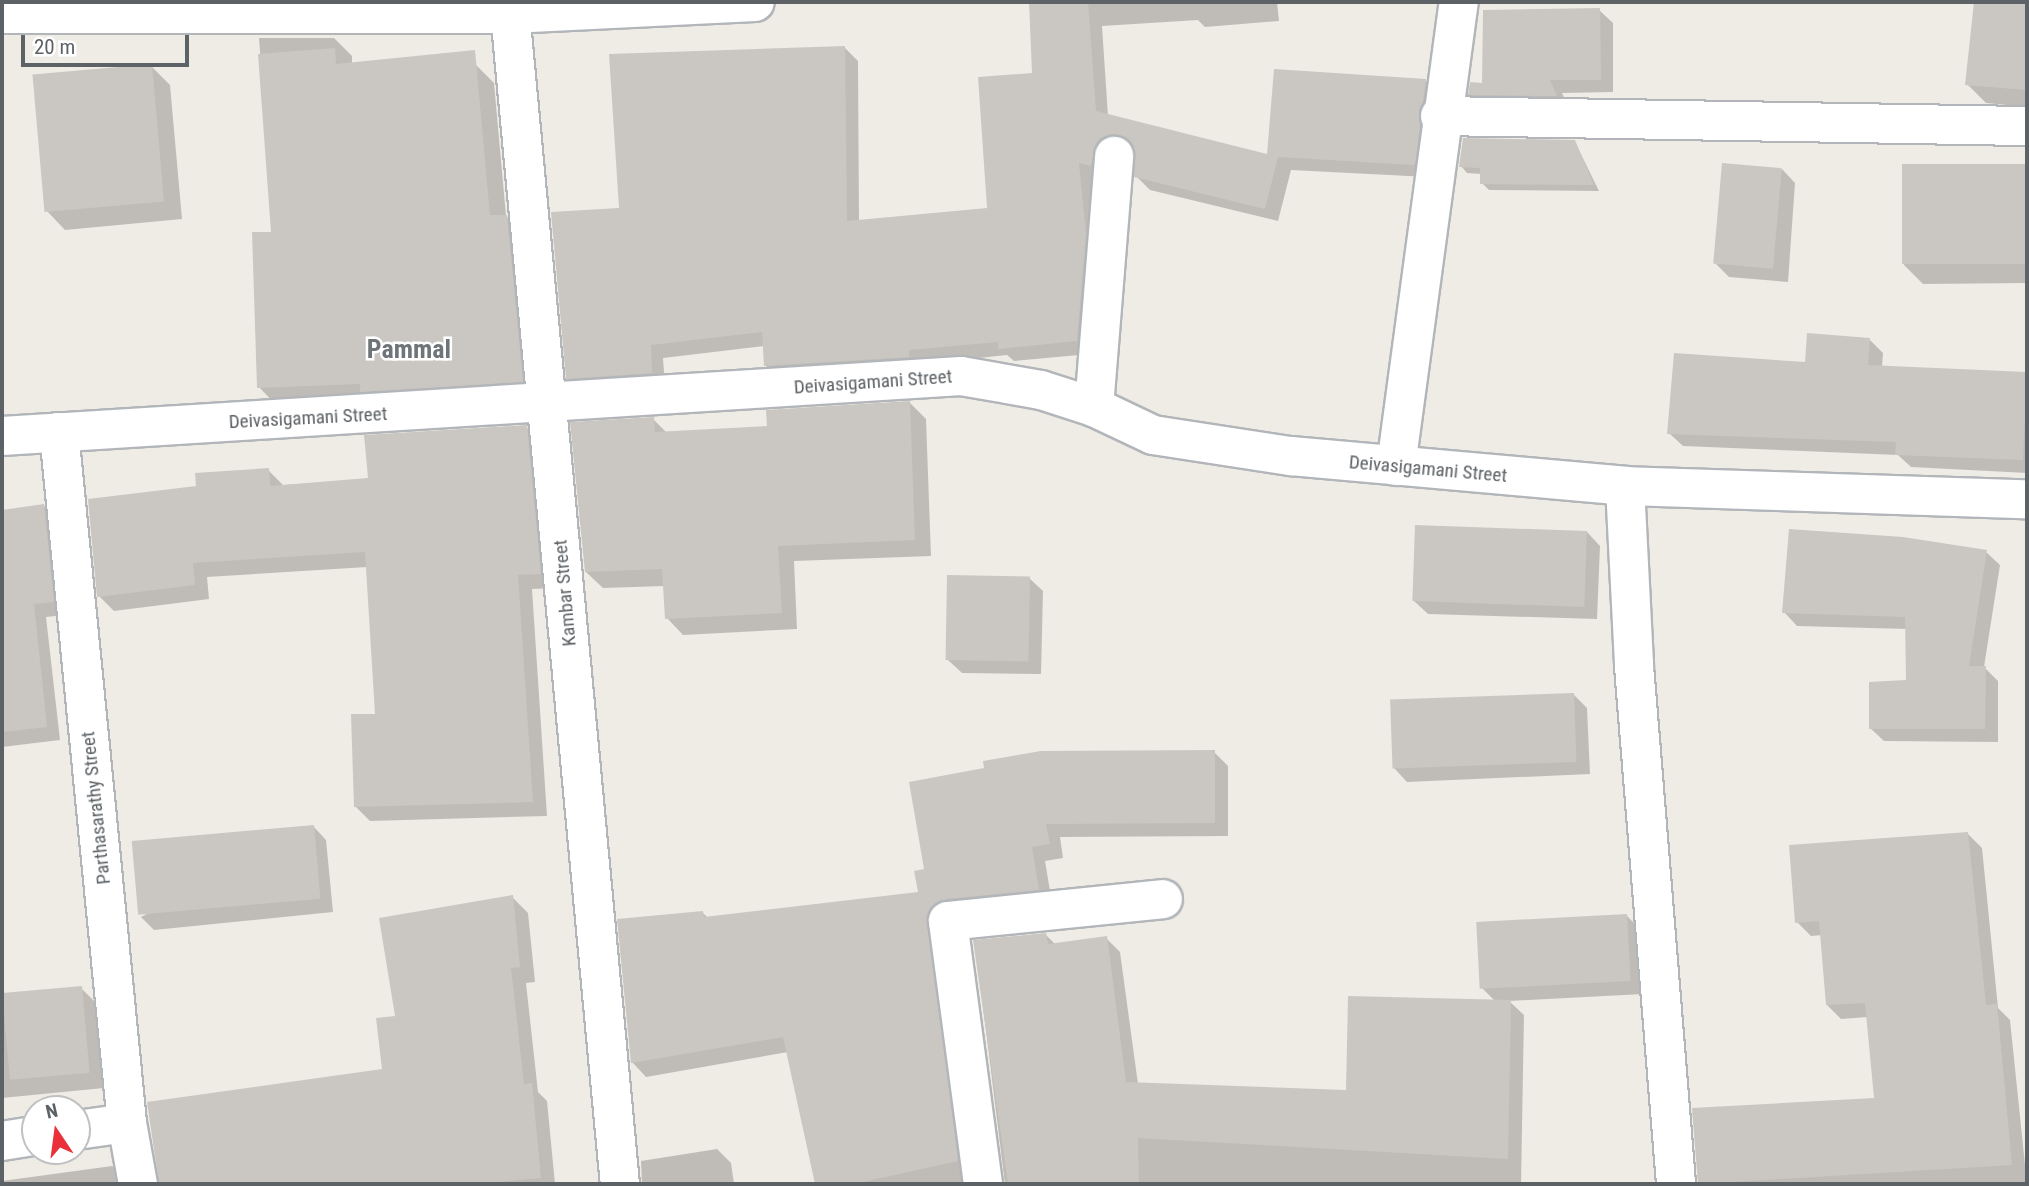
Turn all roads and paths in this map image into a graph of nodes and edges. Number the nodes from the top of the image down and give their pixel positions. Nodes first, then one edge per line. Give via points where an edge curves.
1 (755, 2) edge
2 (1459, 2) edge
3 (509, 8) edge
4 (2, 14) edge
5 (1440, 116) junction
6 (2027, 126) edge
7 (1114, 156) dead end
8 (548, 404) junction
9 (1094, 407) junction
10 (59, 432) junction
11 (2, 436) edge
12 (1396, 467) junction
13 (1625, 486) junction
14 (2027, 499) edge
15 (1163, 899) dead end
16 (127, 1123) junction
17 (91, 1128) edge
18 (21, 1138) edge
19 (2, 1141) edge
20 (138, 1184) edge
21 (620, 1184) edge
22 (983, 1184) edge
23 (1676, 1184) edge

1 - 3 street
2 - 5 street
3 - 4 street
3 - 8 street, Kambar Street
5 - 6 street
5 - 12 street
7 - 9 street
8 - 9 street, Deivasigamani Street via 961,376 1041,390
8 - 10 street, Deivasigamani Street
8 - 21 street, Kambar Street
9 - 12 street, Deivasigamani Street via 1153,435
10 - 11 street, Deivasigamani Street
10 - 16 street, Parthasarathy Street
12 - 13 street, Deivasigamani Street
13 - 14 street, Deivasigamani Street
13 - 23 street via 1634,666
15 - 22 street via 948,921
16 - 17 street
16 - 20 street, Parthasarathy Street
18 - 19 street

